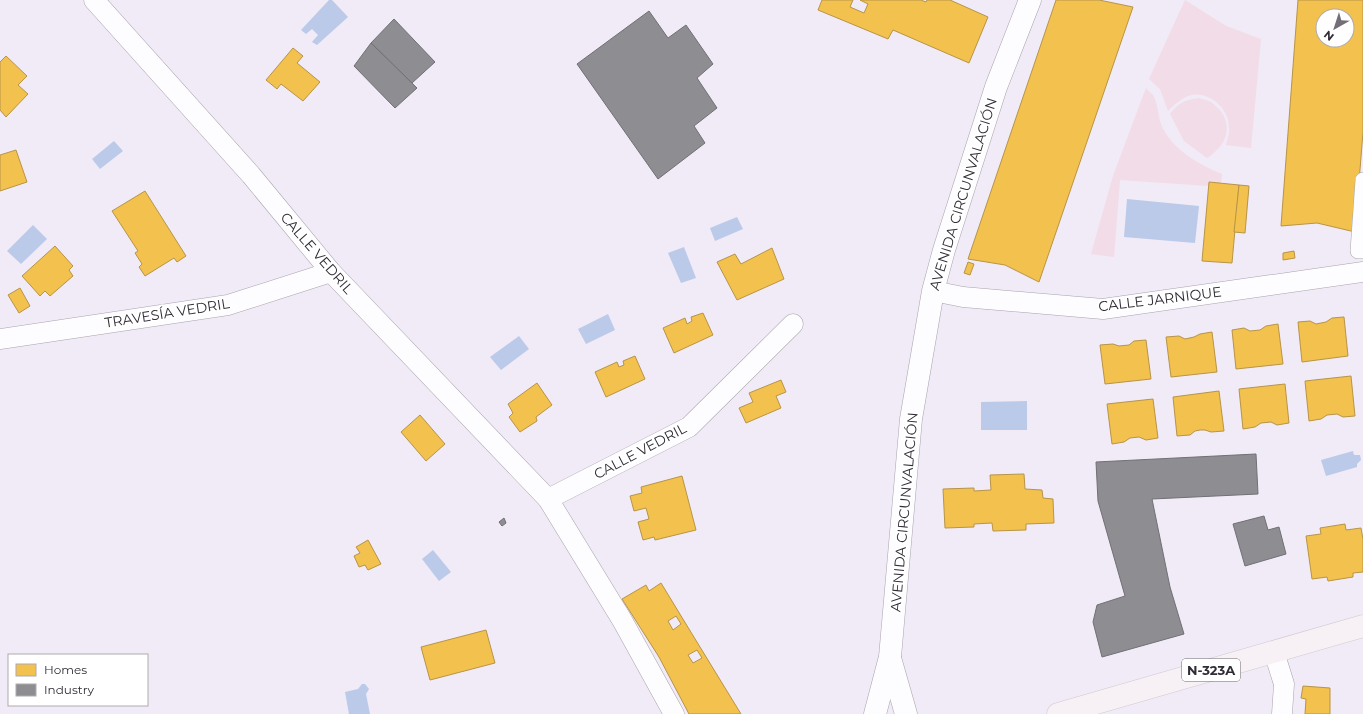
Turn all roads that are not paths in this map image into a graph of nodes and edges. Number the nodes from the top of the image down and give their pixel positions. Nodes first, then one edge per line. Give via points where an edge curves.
1 (94, 0) edge
2 (1030, 0) edge
3 (1363, 180) edge
4 (1363, 251) edge
5 (331, 272) junction
6 (1363, 272) edge
7 (933, 291) junction
8 (793, 324) dead end
9 (0, 339) edge
10 (548, 499) junction
11 (1363, 626) edge
12 (1274, 652) junction
13 (890, 657) junction
14 (674, 714) edge
15 (875, 714) edge
16 (906, 714) edge
17 (1058, 714) edge
18 (1282, 714) edge

1 - 5 street, CALLE VEDRIL via 251,175
2 - 7 street, AVENIDA CIRCUNVALACIÓN via 996,87
3 - 4 street via 1358,251
5 - 9 street, TRAVESÍA VEDRIL via 228,305
5 - 10 street, CALLE VEDRIL
6 - 7 street, CALLE JARNIQUE via 1103,309 963,297
7 - 13 street, AVENIDA CIRCUNVALACIÓN via 911,419
8 - 10 street, CALLE VEDRIL via 689,427
10 - 14 street, CALLE VEDRIL via 622,620
11 - 12 main road, N-323A
12 - 17 main road, N-323A
12 - 18 street via 1284,684
13 - 15 street
13 - 16 street

